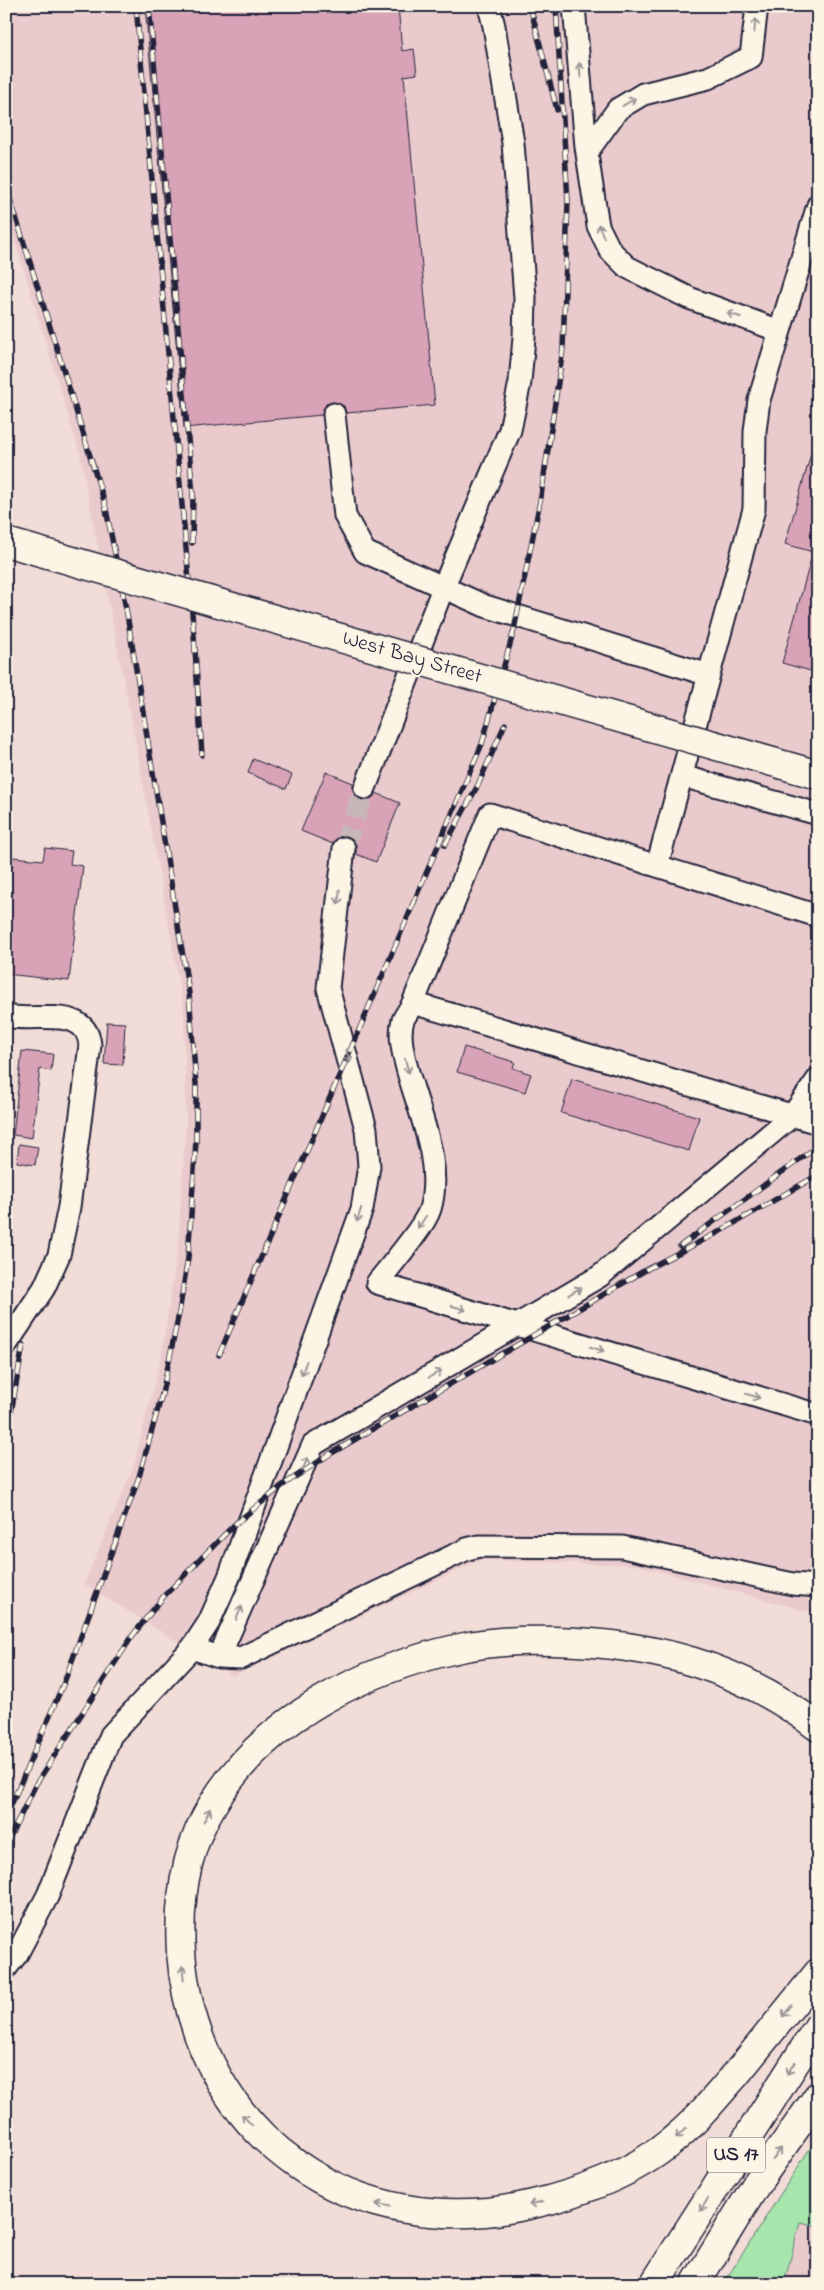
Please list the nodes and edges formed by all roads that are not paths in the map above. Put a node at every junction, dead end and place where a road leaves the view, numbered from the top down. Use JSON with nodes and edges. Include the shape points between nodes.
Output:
{"nodes":[{"id":1,"x":574,"y":6,"type":"edge"},
{"id":2,"x":757,"y":6,"type":"edge"},
{"id":3,"x":490,"y":8,"type":"edge"},
{"id":4,"x":587,"y":152,"type":"junction"},
{"id":5,"x":818,"y":205,"type":"edge"},
{"id":6,"x":780,"y":331,"type":"junction"},
{"id":7,"x":334,"y":414,"type":"dead end"},
{"id":8,"x":6,"y":542,"type":"edge"},
{"id":9,"x":443,"y":588,"type":"junction"},
{"id":10,"x":709,"y":675,"type":"junction"},
{"id":11,"x":818,"y":775,"type":"edge"},
{"id":12,"x":682,"y":776,"type":"junction"},
{"id":13,"x":365,"y":788,"type":"tunnel mouth"},
{"id":14,"x":818,"y":814,"type":"edge"},
{"id":15,"x":344,"y":848,"type":"tunnel mouth"},
{"id":16,"x":657,"y":866,"type":"junction"},
{"id":17,"x":818,"y":916,"type":"edge"},
{"id":18,"x":413,"y":1003,"type":"junction"},
{"id":19,"x":6,"y":1016,"type":"edge"},
{"id":20,"x":818,"y":1079,"type":"edge"},
{"id":21,"x":792,"y":1116,"type":"junction"},
{"id":22,"x":818,"y":1123,"type":"edge"},
{"id":23,"x":517,"y":1326,"type":"junction"},
{"id":24,"x":6,"y":1345,"type":"edge"},
{"id":25,"x":818,"y":1415,"type":"edge"},
{"id":26,"x":818,"y":1586,"type":"edge"},
{"id":27,"x":192,"y":1648,"type":"junction"},
{"id":28,"x":219,"y":1657,"type":"junction"},
{"id":29,"x":818,"y":1727,"type":"edge"},
{"id":30,"x":6,"y":1968,"type":"edge"},
{"id":31,"x":818,"y":1973,"type":"edge"},
{"id":32,"x":818,"y":2027,"type":"edge"},
{"id":33,"x":818,"y":2096,"type":"edge"},
{"id":34,"x":654,"y":2284,"type":"edge"},
{"id":35,"x":695,"y":2284,"type":"edge"}],
"edges":[{"from":4,"to":1,"type":"street","one_way":true},
{"from":4,"to":2,"type":"street","one_way":true,"via":[[618,109],[643,94],[708,78],[751,56]]},
{"from":3,"to":9,"type":"street","via":[[513,142],[525,298],[524,338],[520,382],[510,430]]},
{"from":6,"to":4,"type":"street","one_way":true,"via":[[698,302],[627,267],[610,250],[598,226]]},
{"from":5,"to":6,"type":"street"},
{"from":6,"to":10,"type":"street","via":[[759,400],[755,431],[754,509]]},
{"from":7,"to":9,"type":"street","via":[[344,516],[365,552]]},
{"from":8,"to":11,"type":"main road","name":"West Bay Street","bridge":true},
{"from":9,"to":10,"type":"street","via":[[485,606]]},
{"from":9,"to":13,"type":"street"},
{"from":10,"to":12,"type":"street"},
{"from":12,"to":14,"type":"street"},
{"from":12,"to":16,"type":"street"},
{"from":15,"to":27,"type":"street","one_way":true,"via":[[328,988],[366,1129],[369,1166],[362,1208],[229,1577],[209,1622]]},
{"from":16,"to":17,"type":"street"},
{"from":16,"to":18,"type":"street","via":[[490,814]]},
{"from":18,"to":21,"type":"street"},
{"from":18,"to":23,"type":"street","one_way":true,"via":[[403,1020],[403,1055],[430,1149],[435,1175],[434,1194],[429,1212],[376,1283]]},
{"from":19,"to":24,"type":"street","via":[[72,1020],[84,1026],[90,1045],[70,1206],[59,1255],[44,1288]]},
{"from":20,"to":21,"type":"street"},
{"from":21,"to":22,"type":"street"},
{"from":23,"to":21,"type":"street","one_way":true,"via":[[600,1276]]},
{"from":23,"to":25,"type":"street","one_way":true},
{"from":28,"to":23,"type":"street","one_way":true,"via":[[313,1444]]},
{"from":26,"to":28,"type":"street","via":[[792,1584],[622,1547],[479,1546],[241,1658]]},
{"from":27,"to":28,"type":"street"},
{"from":27,"to":30,"type":"street","via":[[111,1735],[48,1895],[17,1954]]},
{"from":31,"to":29,"type":"main road","one_way":true,"via":[[711,2104],[671,2143],[618,2176],[564,2196],[501,2212],[431,2214],[377,2204],[336,2188],[298,2166],[240,2112],[219,2082],[192,2019],[183,1979],[180,1935],[182,1892],[188,1863],[212,1804],[230,1779],[266,1741],[298,1714],[380,1672],[427,1655],[482,1643],[528,1640],[629,1646],[671,1654],[719,1671],[784,1704]]},
{"from":32,"to":34,"type":"main road","number":"US 17","one_way":true},
{"from":35,"to":33,"type":"main road","number":"US 17","one_way":true,"via":[[757,2183]]}]}
